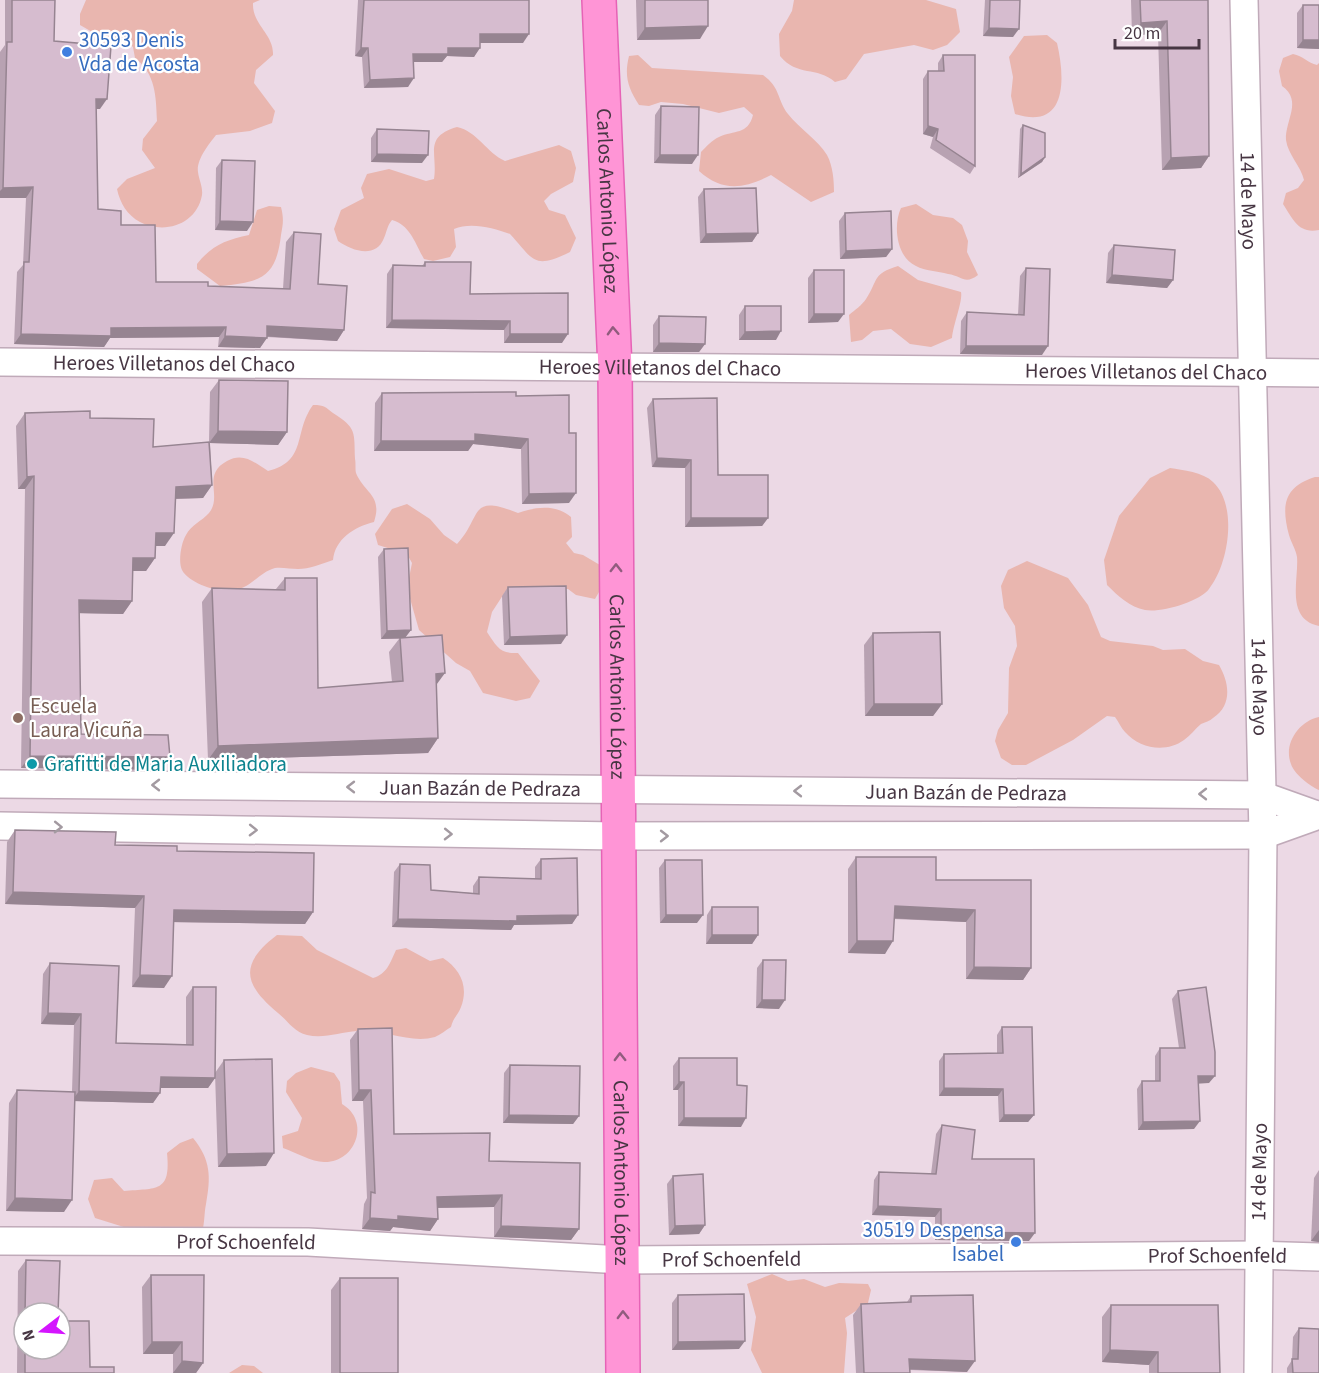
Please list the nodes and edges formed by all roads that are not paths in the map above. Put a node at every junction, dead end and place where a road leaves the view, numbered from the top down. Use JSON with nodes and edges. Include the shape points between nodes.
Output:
{"nodes":[{"id":1,"x":599,"y":0,"type":"edge"},
{"id":2,"x":1244,"y":0,"type":"edge"},
{"id":3,"x":0,"y":362,"type":"edge"},
{"id":4,"x":615,"y":369,"type":"junction"},
{"id":5,"x":1254,"y":372,"type":"junction"},
{"id":6,"x":1319,"y":373,"type":"edge"},
{"id":7,"x":0,"y":784,"type":"edge"},
{"id":8,"x":617,"y":789,"type":"junction"},
{"id":9,"x":1262,"y":795,"type":"junction"},
{"id":10,"x":1318,"y":815,"type":"edge"},
{"id":11,"x":0,"y":826,"type":"edge"},
{"id":12,"x":1263,"y":835,"type":"junction"},
{"id":13,"x":617,"y":836,"type":"junction"},
{"id":14,"x":0,"y":1241,"type":"edge"},
{"id":15,"x":1258,"y":1255,"type":"junction"},
{"id":16,"x":1319,"y":1257,"type":"edge"},
{"id":17,"x":622,"y":1260,"type":"junction"},
{"id":18,"x":623,"y":1373,"type":"edge"},
{"id":19,"x":1258,"y":1373,"type":"edge"}],
"edges":[{"from":4,"to":1,"type":"main road","name":"Carlos Antonio López","one_way":true},
{"from":2,"to":5,"type":"street","name":"14 de Mayo"},
{"from":3,"to":4,"type":"street","name":"Heroes Villetanos del Chaco"},
{"from":4,"to":5,"type":"street","name":"Heroes Villetanos del Chaco"},
{"from":8,"to":4,"type":"main road","name":"Carlos Antonio López","one_way":true},
{"from":5,"to":6,"type":"street","name":"Heroes Villetanos del Chaco"},
{"from":5,"to":9,"type":"street","name":"14 de Mayo"},
{"from":8,"to":7,"type":"street","name":"Juan Bazán de Pedraza","one_way":true},
{"from":9,"to":8,"type":"street","name":"Juan Bazán de Pedraza","one_way":true},
{"from":8,"to":13,"type":"main road","name":"Carlos Antonio López"},
{"from":9,"to":10,"type":"street","name":"Juan Bazán de Pedraza"},
{"from":9,"to":12,"type":"street","name":"14 de Mayo"},
{"from":10,"to":12,"type":"street"},
{"from":11,"to":13,"type":"street","one_way":true},
{"from":13,"to":12,"type":"street","one_way":true},
{"from":12,"to":15,"type":"street","name":"14 de Mayo"},
{"from":17,"to":13,"type":"main road","name":"Carlos Antonio López","one_way":true},
{"from":14,"to":17,"type":"street","name":"Prof Schoenfeld","via":[[308,1242]]},
{"from":15,"to":16,"type":"street","name":"Prof Schoenfeld"},
{"from":15,"to":17,"type":"street","name":"Prof Schoenfeld"},
{"from":15,"to":19,"type":"street","name":"14 de Mayo"},
{"from":18,"to":17,"type":"main road","name":"Carlos Antonio López","one_way":true}]}
